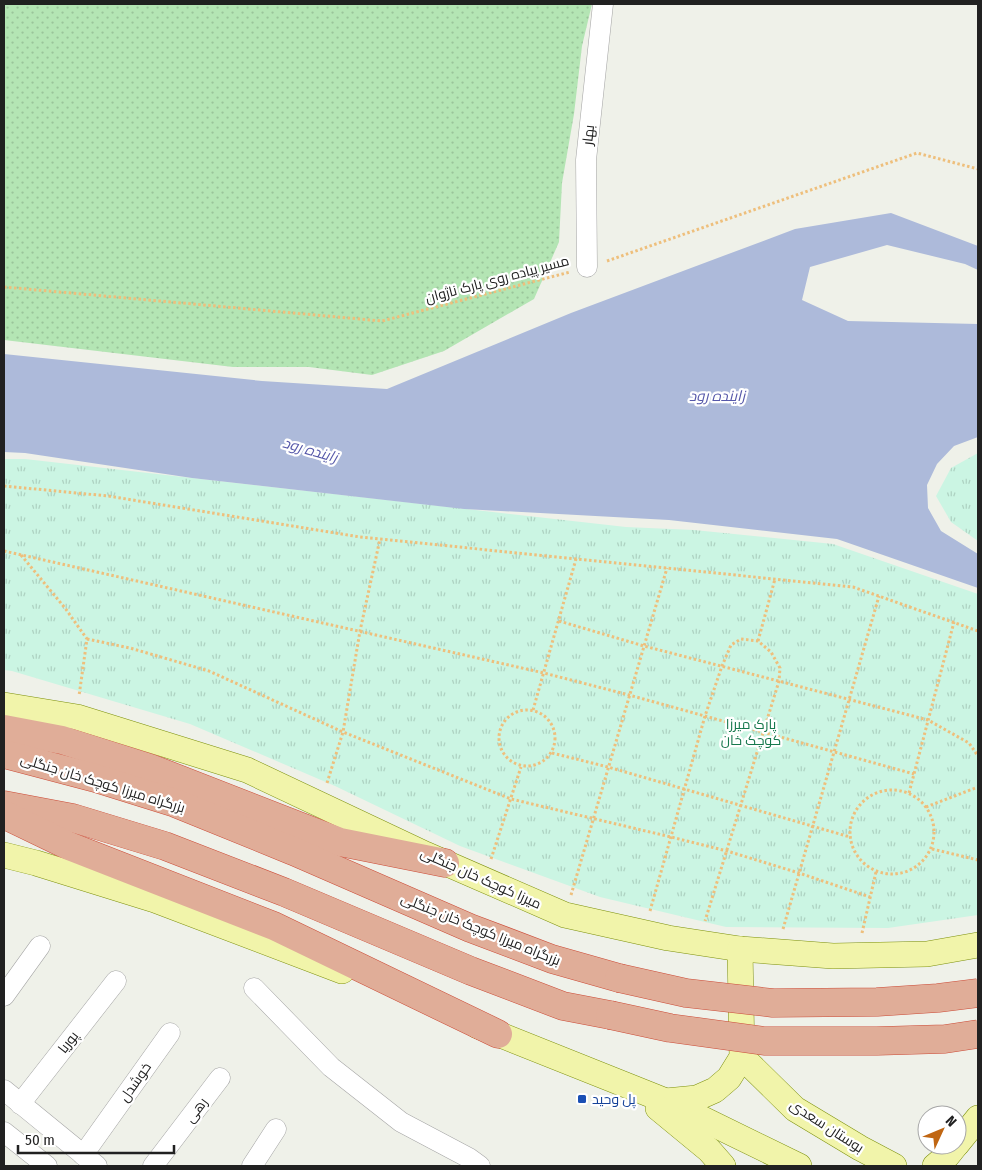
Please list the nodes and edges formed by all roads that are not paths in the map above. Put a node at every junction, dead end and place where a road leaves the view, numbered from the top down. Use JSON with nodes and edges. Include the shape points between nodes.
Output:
{"nodes":[{"id":1,"x":603,"y":4,"type":"edge"},
{"id":2,"x":587,"y":267,"type":"road end"},
{"id":3,"x":4,"y":705,"type":"edge"},
{"id":4,"x":4,"y":729,"type":"edge"},
{"id":5,"x":4,"y":754,"type":"edge"},
{"id":6,"x":4,"y":805,"type":"edge"},
{"id":7,"x":4,"y":814,"type":"edge"},
{"id":8,"x":4,"y":855,"type":"edge"},
{"id":9,"x":445,"y":862,"type":"junction"},
{"id":10,"x":978,"y":945,"type":"edge"},
{"id":11,"x":40,"y":946,"type":"dead end"},
{"id":12,"x":740,"y":949,"type":"junction"},
{"id":13,"x":116,"y":981,"type":"dead end"},
{"id":14,"x":254,"y":988,"type":"dead end"},
{"id":15,"x":978,"y":993,"type":"edge"},
{"id":16,"x":4,"y":996,"type":"edge"},
{"id":17,"x":170,"y":1032,"type":"dead end"},
{"id":18,"x":498,"y":1034,"type":"junction"},
{"id":19,"x":978,"y":1034,"type":"edge"},
{"id":20,"x":742,"y":1057,"type":"junction"},
{"id":21,"x":220,"y":1078,"type":"dead end"},
{"id":22,"x":635,"y":1088,"type":"junction"},
{"id":23,"x":9,"y":1096,"type":"edge"},
{"id":24,"x":666,"y":1101,"type":"junction"},
{"id":25,"x":978,"y":1118,"type":"edge"},
{"id":26,"x":276,"y":1129,"type":"dead end"},
{"id":27,"x":4,"y":1132,"type":"edge"},
{"id":28,"x":967,"y":1132,"type":"edge"},
{"id":29,"x":947,"y":1155,"type":"edge"},
{"id":30,"x":90,"y":1161,"type":"edge"},
{"id":31,"x":47,"y":1166,"type":"edge"},
{"id":32,"x":154,"y":1166,"type":"edge"},
{"id":33,"x":252,"y":1166,"type":"edge"},
{"id":34,"x":480,"y":1166,"type":"edge"},
{"id":35,"x":723,"y":1166,"type":"edge"},
{"id":36,"x":799,"y":1166,"type":"edge"},
{"id":37,"x":894,"y":1166,"type":"edge"},
{"id":38,"x":936,"y":1166,"type":"edge"}],
"edges":[{"from":1,"to":2,"type":"street","name":"بهار","via":[[586,160]]},
{"from":3,"to":9,"type":"main road","name":"میرزا کوچک خان جنگلی","via":[[77,717],[246,770]]},
{"from":4,"to":9,"type":"highway","via":[[62,740],[150,768],[340,842]]},
{"from":5,"to":15,"type":"highway","name":"بزرگراه میرزا کوچک خان جنگلی","bridge":true,"via":[[175,803],[470,928],[552,960],[619,978],[686,993],[773,1003],[877,1002]]},
{"from":6,"to":19,"type":"highway","bridge":true,"via":[[73,818],[165,846],[563,1006],[670,1028],[764,1041],[945,1039]]},
{"from":7,"to":18,"type":"highway","via":[[69,846],[274,926]]},
{"from":8,"to":18,"type":"main road","via":[[155,900]]},
{"from":9,"to":12,"type":"main road","name":"میرزا کوچک خان جنگلی","via":[[565,915],[668,938]]},
{"from":10,"to":12,"type":"main road","name":"میرزا کوچک خان جنگلی","via":[[927,954],[856,956]]},
{"from":11,"to":16,"type":"street"},
{"from":12,"to":20,"type":"main road"},
{"from":13,"to":23,"type":"street","name":"پوریا"},
{"from":14,"to":34,"type":"street","via":[[331,1066],[401,1122]]},
{"from":17,"to":30,"type":"street","name":"خوشدل"},
{"from":18,"to":22,"type":"main road"},
{"from":20,"to":24,"type":"main road","via":[[729,1078],[715,1090],[697,1098]]},
{"from":20,"to":37,"type":"main road","name":"بوستان سعدی","via":[[795,1109]]},
{"from":21,"to":32,"type":"street","name":"رهی"},
{"from":22,"to":24,"type":"main road"},
{"from":22,"to":35,"type":"main road","via":[[709,1150]]},
{"from":23,"to":30,"type":"street"},
{"from":24,"to":36,"type":"main road"},
{"from":25,"to":28,"type":"main road"},
{"from":26,"to":33,"type":"street"},
{"from":27,"to":31,"type":"street"},
{"from":29,"to":38,"type":"main road"}]}
